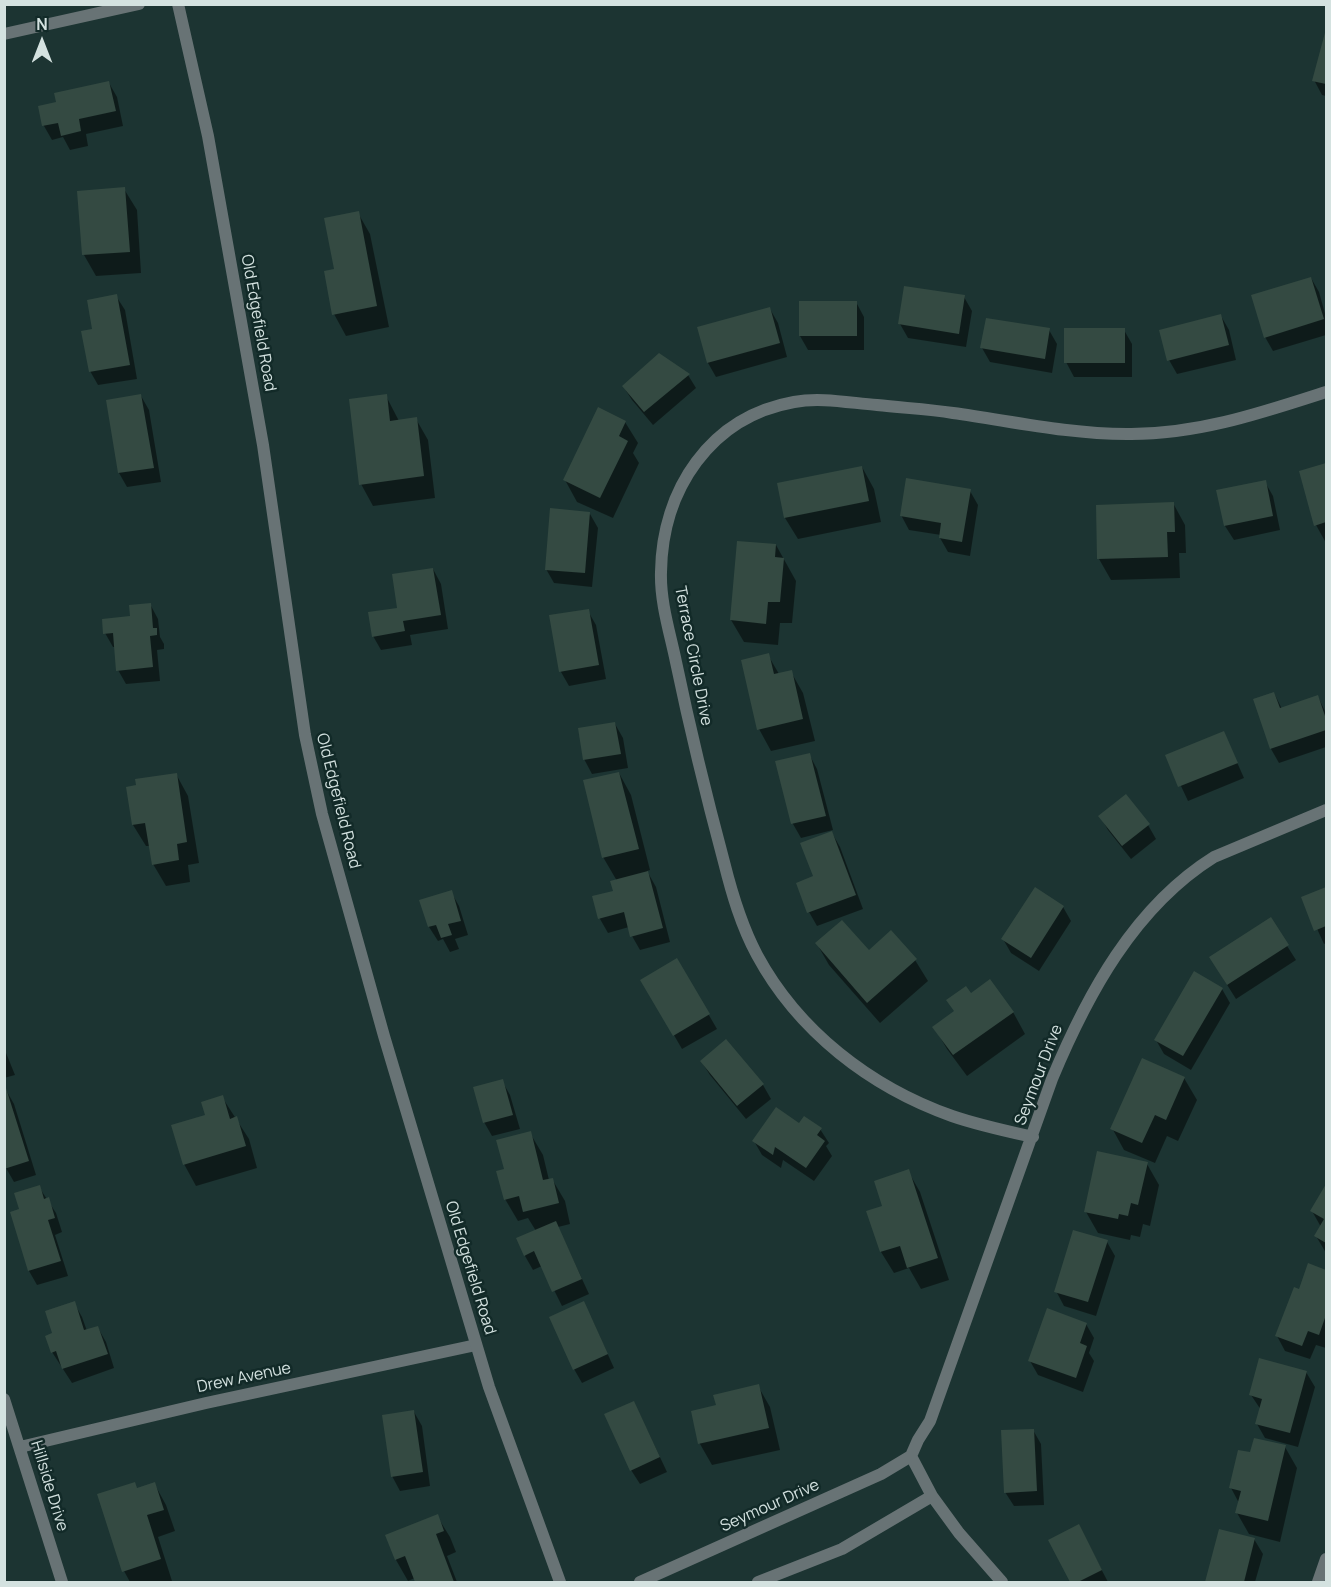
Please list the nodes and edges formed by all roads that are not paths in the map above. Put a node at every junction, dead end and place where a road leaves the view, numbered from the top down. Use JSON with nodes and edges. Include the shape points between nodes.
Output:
{"nodes":[{"id":1,"x":139,"y":4,"type":"edge"},
{"id":2,"x":178,"y":4,"type":"edge"},
{"id":3,"x":4,"y":34,"type":"edge"},
{"id":4,"x":1326,"y":392,"type":"edge"},
{"id":5,"x":1326,"y":810,"type":"edge"},
{"id":6,"x":1033,"y":1137,"type":"junction"},
{"id":7,"x":476,"y":1346,"type":"junction"},
{"id":8,"x":4,"y":1399,"type":"edge"},
{"id":9,"x":20,"y":1448,"type":"junction"},
{"id":10,"x":911,"y":1456,"type":"junction"},
{"id":11,"x":932,"y":1496,"type":"junction"},
{"id":12,"x":1326,"y":1558,"type":"edge"},
{"id":13,"x":62,"y":1582,"type":"edge"},
{"id":14,"x":560,"y":1582,"type":"edge"},
{"id":15,"x":640,"y":1582,"type":"edge"},
{"id":16,"x":758,"y":1582,"type":"edge"},
{"id":17,"x":1002,"y":1582,"type":"edge"},
{"id":18,"x":1318,"y":1582,"type":"edge"}],
"edges":[{"from":1,"to":3,"type":"street"},
{"from":2,"to":7,"type":"street","name":"Old Edgefield Road","via":[[208,136],[264,445],[305,735],[320,803]]},
{"from":4,"to":6,"type":"street","name":"Terrace Circle Drive","via":[[1212,426],[1131,435],[1079,432],[952,413],[796,401],[752,415],[714,441],[674,499],[662,548],[662,593],[695,753],[731,891],[756,953],[793,1009],[842,1056],[918,1102],[953,1116]]},
{"from":5,"to":6,"type":"street","name":"Seymour Drive","via":[[1197,867],[1140,924],[1089,997],[1052,1079]]},
{"from":6,"to":10,"type":"street","name":"Seymour Drive","via":[[930,1421]]},
{"from":7,"to":9,"type":"street","name":"Drew Avenue","via":[[206,1403]]},
{"from":7,"to":14,"type":"street","name":"Old Edgefield Road"},
{"from":8,"to":9,"type":"street","name":"Hillside Drive"},
{"from":9,"to":13,"type":"street","name":"Hillside Drive"},
{"from":10,"to":11,"type":"street"},
{"from":10,"to":15,"type":"street","name":"Seymour Drive","via":[[881,1474]]},
{"from":11,"to":16,"type":"street","via":[[842,1549]]},
{"from":11,"to":17,"type":"street"},
{"from":12,"to":18,"type":"street"}]}
